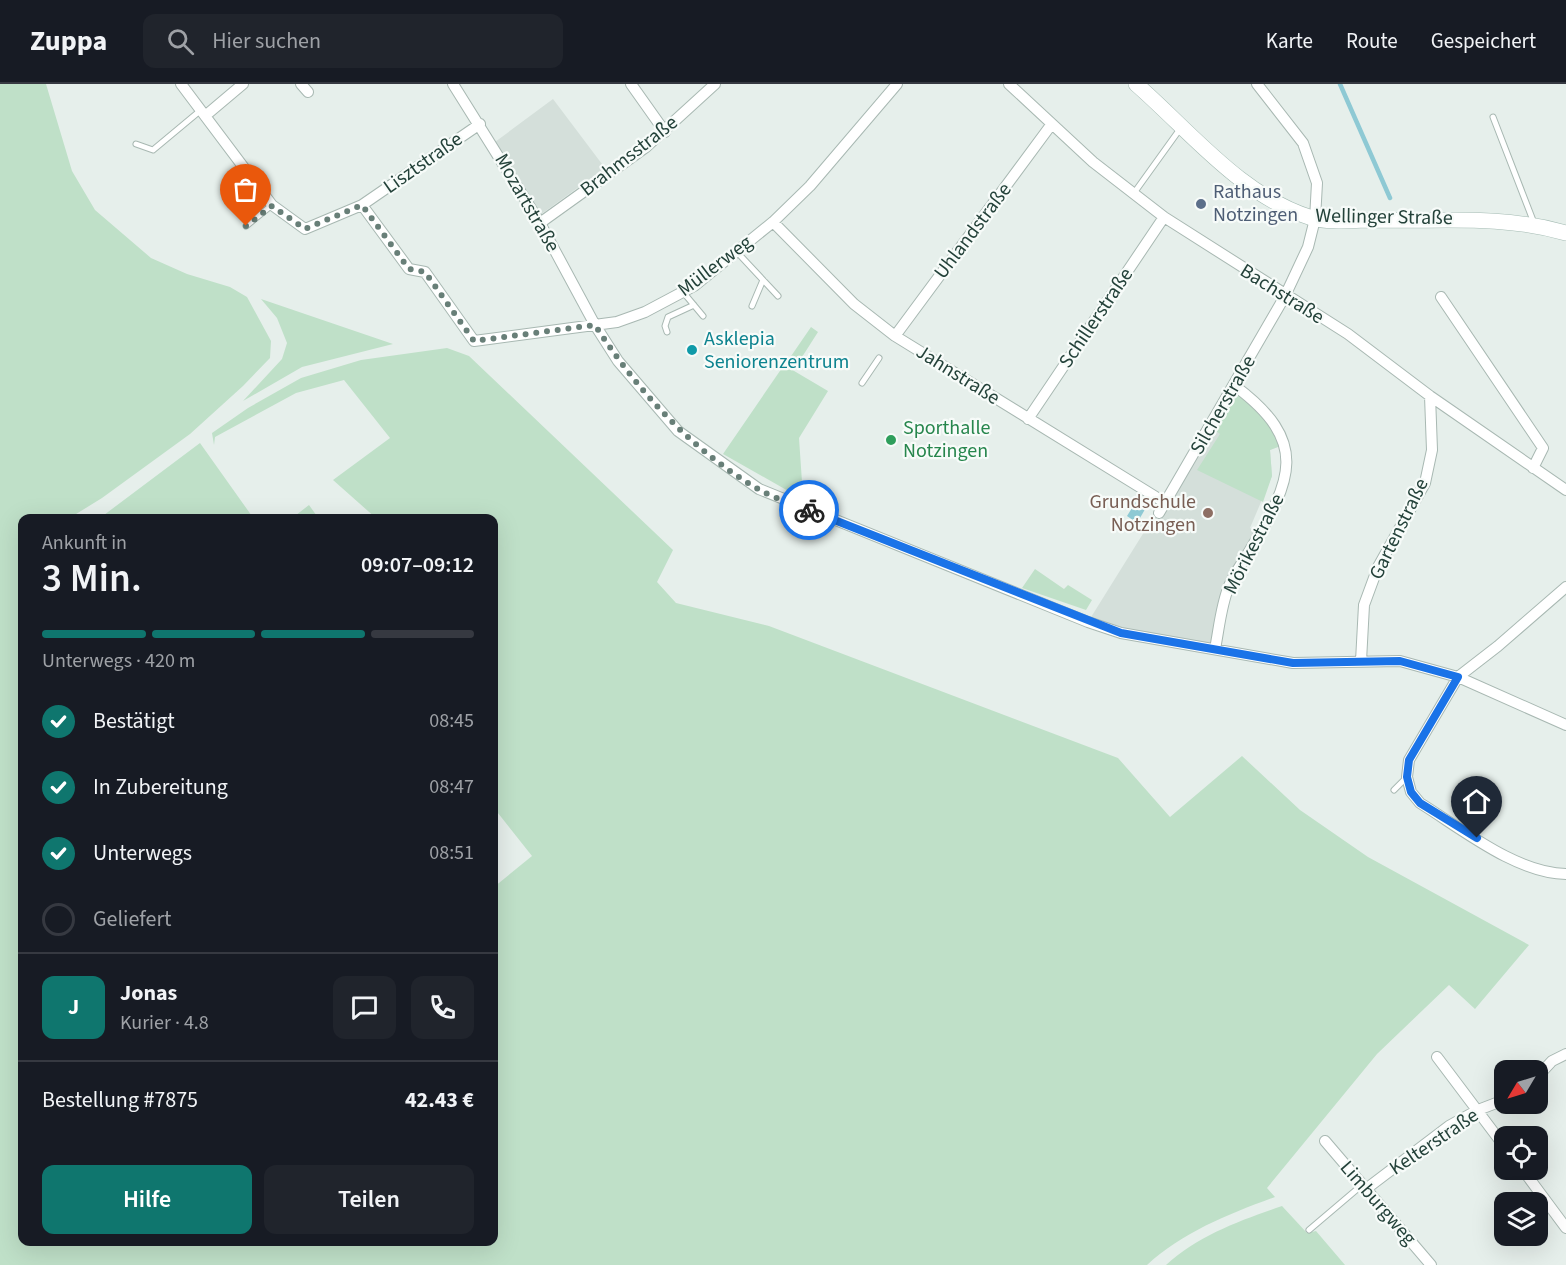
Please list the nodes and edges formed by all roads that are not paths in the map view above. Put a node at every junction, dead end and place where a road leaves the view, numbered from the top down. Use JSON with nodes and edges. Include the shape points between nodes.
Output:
{"nodes":[{"id":1,"x":181,"y":84,"type":"edge"},
{"id":2,"x":243,"y":84,"type":"edge"},
{"id":3,"x":453,"y":84,"type":"edge"},
{"id":4,"x":631,"y":84,"type":"edge"},
{"id":5,"x":715,"y":84,"type":"edge"},
{"id":6,"x":897,"y":84,"type":"edge"},
{"id":7,"x":1010,"y":84,"type":"edge"},
{"id":8,"x":1136,"y":84,"type":"edge"},
{"id":9,"x":1257,"y":84,"type":"edge"},
{"id":10,"x":203,"y":113,"type":"junction"},
{"id":11,"x":1493,"y":117,"type":"dead end"},
{"id":12,"x":480,"y":124,"type":"junction"},
{"id":13,"x":1051,"y":125,"type":"junction"},
{"id":14,"x":1182,"y":126,"type":"junction"},
{"id":15,"x":665,"y":132,"type":"junction"},
{"id":16,"x":136,"y":144,"type":"dead end"},
{"id":17,"x":1134,"y":193,"type":"junction"},
{"id":18,"x":362,"y":205,"type":"junction"},
{"id":19,"x":272,"y":206,"type":"junction"},
{"id":20,"x":1164,"y":217,"type":"junction"},
{"id":21,"x":1315,"y":219,"type":"junction"},
{"id":22,"x":773,"y":222,"type":"junction"},
{"id":23,"x":540,"y":223,"type":"junction"},
{"id":24,"x":1534,"y":224,"type":"junction"},
{"id":25,"x":246,"y":226,"type":"dead end"},
{"id":26,"x":1566,"y":233,"type":"edge"},
{"id":27,"x":736,"y":251,"type":"junction"},
{"id":28,"x":763,"y":280,"type":"junction"},
{"id":29,"x":683,"y":292,"type":"junction"},
{"id":30,"x":778,"y":296,"type":"dead end"},
{"id":31,"x":1285,"y":296,"type":"junction"},
{"id":32,"x":1441,"y":297,"type":"dead end"},
{"id":33,"x":694,"y":305,"type":"junction"},
{"id":34,"x":752,"y":306,"type":"dead end"},
{"id":35,"x":703,"y":316,"type":"dead end"},
{"id":36,"x":595,"y":325,"type":"junction"},
{"id":37,"x":667,"y":332,"type":"dead end"},
{"id":38,"x":895,"y":336,"type":"junction"},
{"id":39,"x":879,"y":358,"type":"dead end"},
{"id":40,"x":862,"y":383,"type":"dead end"},
{"id":41,"x":1235,"y":386,"type":"junction"},
{"id":42,"x":1430,"y":396,"type":"junction"},
{"id":43,"x":1028,"y":419,"type":"junction"},
{"id":44,"x":1533,"y":468,"type":"junction"},
{"id":45,"x":1566,"y":490,"type":"edge"},
{"id":46,"x":1164,"y":502,"type":"junction"},
{"id":47,"x":1159,"y":513,"type":"dead end"},
{"id":48,"x":1566,"y":587,"type":"edge"},
{"id":49,"x":1215,"y":648,"type":"junction"},
{"id":50,"x":1361,"y":661,"type":"junction"},
{"id":51,"x":1458,"y":677,"type":"junction"},
{"id":52,"x":1566,"y":725,"type":"edge"},
{"id":53,"x":1407,"y":777,"type":"junction"},
{"id":54,"x":1394,"y":790,"type":"dead end"},
{"id":55,"x":1566,"y":874,"type":"edge"},
{"id":56,"x":1566,"y":1054,"type":"edge"},
{"id":57,"x":1437,"y":1057,"type":"dead end"},
{"id":58,"x":1548,"y":1065,"type":"edge"},
{"id":59,"x":1494,"y":1104,"type":"edge"},
{"id":60,"x":1478,"y":1110,"type":"junction"},
{"id":61,"x":1494,"y":1132,"type":"edge"},
{"id":62,"x":1325,"y":1142,"type":"dead end"},
{"id":63,"x":1530,"y":1180,"type":"edge"},
{"id":64,"x":1364,"y":1187,"type":"junction"},
{"id":65,"x":1566,"y":1228,"type":"edge"},
{"id":66,"x":1309,"y":1230,"type":"dead end"},
{"id":67,"x":1431,"y":1265,"type":"edge"}],
"edges":[{"from":1,"to":10,"type":"street","name":"Lisztstraße"},
{"from":2,"to":10,"type":"street"},
{"from":3,"to":12,"type":"street","name":"Mozartstraße"},
{"from":4,"to":15,"type":"street"},
{"from":5,"to":15,"type":"street","name":"Brahmsstraße"},
{"from":6,"to":22,"type":"street","name":"Müllerweg","via":[[810,186]]},
{"from":7,"to":13,"type":"street","name":"Bachstraße"},
{"from":8,"to":14,"type":"street","name":"Wellinger Straße"},
{"from":9,"to":21,"type":"street","name":"Silcherstraße","via":[[1303,143],[1317,183]]},
{"from":10,"to":16,"type":"lane","via":[[153,150]]},
{"from":10,"to":19,"type":"street","name":"Lisztstraße"},
{"from":11,"to":24,"type":"lane"},
{"from":12,"to":18,"type":"street","name":"Lisztstraße"},
{"from":12,"to":23,"type":"street","name":"Mozartstraße"},
{"from":13,"to":17,"type":"street","name":"Bachstraße"},
{"from":13,"to":38,"type":"street","name":"Uhlandstraße"},
{"from":14,"to":17,"type":"lane"},
{"from":14,"to":21,"type":"street","name":"Wellinger Straße","via":[[1246,184],[1279,205]]},
{"from":15,"to":23,"type":"street","name":"Brahmsstraße"},
{"from":17,"to":20,"type":"street","name":"Bachstraße"},
{"from":18,"to":19,"type":"street","name":"Lisztstraße","via":[[305,229]]},
{"from":18,"to":36,"type":"street","name":"Müllerweg","via":[[409,269],[425,272],[474,341]]},
{"from":19,"to":25,"type":"lane"},
{"from":20,"to":31,"type":"street","name":"Bachstraße"},
{"from":20,"to":43,"type":"street","name":"Schillerstraße"},
{"from":21,"to":24,"type":"street","name":"Wellinger Straße","via":[[1457,218]]},
{"from":21,"to":31,"type":"street","name":"Silcherstraße","via":[[1308,247]]},
{"from":22,"to":27,"type":"street","name":"Müllerweg"},
{"from":22,"to":38,"type":"street","name":"Jahnstraße","via":[[854,304]]},
{"from":23,"to":36,"type":"street","name":"Mozartstraße"},
{"from":24,"to":26,"type":"street","name":"Wellinger Straße"},
{"from":27,"to":28,"type":"lane"},
{"from":27,"to":29,"type":"street","name":"Müllerweg"},
{"from":28,"to":30,"type":"lane"},
{"from":28,"to":34,"type":"lane"},
{"from":29,"to":33,"type":"lane"},
{"from":29,"to":36,"type":"street","name":"Müllerweg","via":[[645,312]]},
{"from":31,"to":41,"type":"street","name":"Silcherstraße"},
{"from":31,"to":42,"type":"street","name":"Bachstraße","via":[[1348,334]]},
{"from":32,"to":44,"type":"street","via":[[1544,447]]},
{"from":33,"to":35,"type":"lane"},
{"from":33,"to":37,"type":"lane","via":[[668,317]]},
{"from":36,"to":49,"type":"street","name":"Mozartstraße","via":[[618,361],[678,431],[759,489],[1121,633]]},
{"from":38,"to":43,"type":"street","name":"Jahnstraße"},
{"from":39,"to":40,"type":"lane"},
{"from":41,"to":46,"type":"street","name":"Silcherstraße"},
{"from":41,"to":49,"type":"street","name":"Mörikestraße","via":[[1257,403],[1277,427],[1285,451],[1287,478],[1267,522],[1229,586]]},
{"from":42,"to":44,"type":"street","name":"Bachstraße"},
{"from":42,"to":50,"type":"street","name":"Gartenstraße","via":[[1432,450],[1425,483],[1378,567],[1364,605]]},
{"from":43,"to":46,"type":"street","name":"Jahnstraße"},
{"from":44,"to":45,"type":"street","name":"Bachstraße"},
{"from":46,"to":47,"type":"street","name":"Silcherstraße"},
{"from":48,"to":51,"type":"street"},
{"from":49,"to":50,"type":"street","name":"Mozartstraße","via":[[1293,663]]},
{"from":50,"to":51,"type":"street","name":"Mozartstraße","via":[[1400,661]]},
{"from":51,"to":52,"type":"street","name":"Mozartstraße"},
{"from":51,"to":53,"type":"street","via":[[1409,760]]},
{"from":53,"to":54,"type":"lane"},
{"from":53,"to":55,"type":"street","via":[[1411,792],[1420,803],[1477,838],[1515,861],[1550,874]]},
{"from":56,"to":58,"type":"street"},
{"from":57,"to":60,"type":"street"},
{"from":59,"to":60,"type":"street","name":"Kelterstraße"},
{"from":60,"to":61,"type":"street"},
{"from":60,"to":64,"type":"street","name":"Kelterstraße"},
{"from":62,"to":64,"type":"street","name":"Limburgweg"},
{"from":63,"to":65,"type":"street"},
{"from":64,"to":66,"type":"lane"},
{"from":64,"to":67,"type":"street","name":"Limburgweg"}]}
